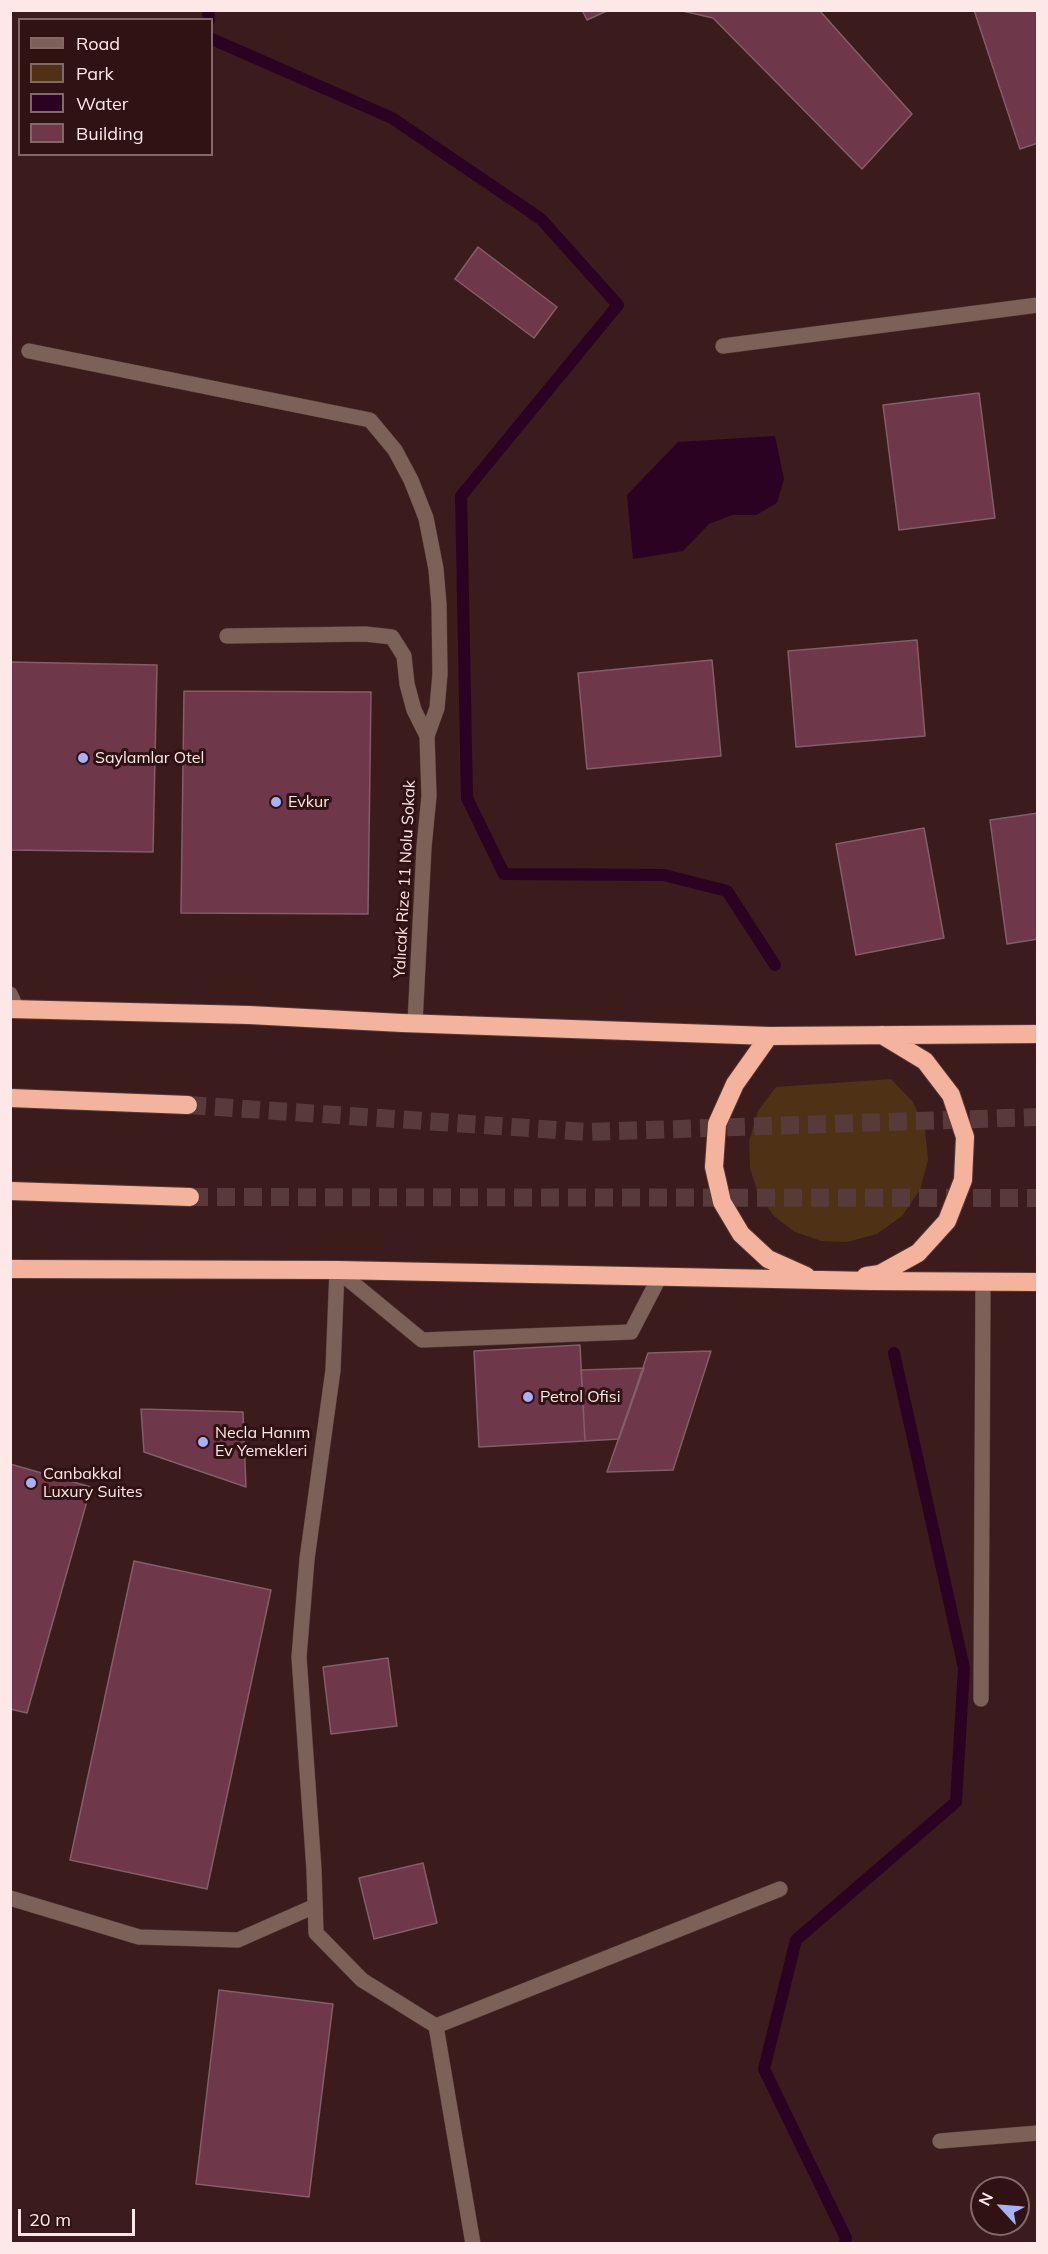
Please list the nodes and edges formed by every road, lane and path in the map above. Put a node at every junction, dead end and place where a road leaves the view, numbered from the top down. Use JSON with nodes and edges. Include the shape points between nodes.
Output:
{"nodes":[{"id":1,"x":1038,"y":305,"type":"edge"},
{"id":2,"x":723,"y":346,"type":"dead end"},
{"id":3,"x":28,"y":351,"type":"dead end"},
{"id":4,"x":227,"y":636,"type":"dead end"},
{"id":5,"x":427,"y":736,"type":"junction"},
{"id":6,"x":13,"y":1004,"type":"edge"},
{"id":7,"x":415,"y":1023,"type":"junction"},
{"id":8,"x":1038,"y":1034,"type":"edge"},
{"id":9,"x":882,"y":1035,"type":"junction"},
{"id":10,"x":770,"y":1036,"type":"junction"},
{"id":11,"x":10,"y":1098,"type":"edge"},
{"id":12,"x":188,"y":1105,"type":"tunnel mouth"},
{"id":13,"x":10,"y":1191,"type":"edge"},
{"id":14,"x":190,"y":1197,"type":"tunnel mouth"},
{"id":15,"x":10,"y":1269,"type":"edge"},
{"id":16,"x":337,"y":1270,"type":"junction"},
{"id":17,"x":659,"y":1278,"type":"junction"},
{"id":18,"x":832,"y":1280,"type":"junction"},
{"id":19,"x":983,"y":1281,"type":"junction"},
{"id":20,"x":1038,"y":1282,"type":"edge"},
{"id":21,"x":981,"y":1699,"type":"dead end"},
{"id":22,"x":780,"y":1889,"type":"dead end"},
{"id":23,"x":10,"y":1898,"type":"edge"},
{"id":24,"x":315,"y":1906,"type":"junction"},
{"id":25,"x":436,"y":2026,"type":"junction"},
{"id":26,"x":1038,"y":2133,"type":"edge"},
{"id":27,"x":940,"y":2141,"type":"dead end"},
{"id":28,"x":473,"y":2244,"type":"edge"}],
"edges":[{"from":1,"to":2,"type":"street"},
{"from":3,"to":5,"type":"street","via":[[370,420],[395,450],[411,480],[426,518],[436,569],[440,674],[437,708]]},
{"from":4,"to":5,"type":"street","via":[[392,637],[404,656],[414,710]]},
{"from":5,"to":7,"type":"street","name":"Yalıcak Rize 11 Nolu Sokak","via":[[429,796]]},
{"from":6,"to":7,"type":"highway"},
{"from":7,"to":10,"type":"highway"},
{"from":8,"to":9,"type":"highway"},
{"from":9,"to":10,"type":"highway"},
{"from":9,"to":18,"type":"highway","via":[[925,1061],[951,1095],[965,1137],[963,1180],[947,1221],[918,1253],[880,1274]]},
{"from":10,"to":18,"type":"highway","via":[[735,1084],[717,1124],[714,1167],[722,1202],[741,1234],[768,1258],[801,1275]]},
{"from":11,"to":12,"type":"highway"},
{"from":13,"to":14,"type":"highway"},
{"from":15,"to":16,"type":"highway"},
{"from":16,"to":17,"type":"highway"},
{"from":16,"to":17,"type":"street","via":[[422,1340],[631,1332]]},
{"from":16,"to":24,"type":"street","via":[[333,1370],[299,1657]]},
{"from":17,"to":18,"type":"highway"},
{"from":18,"to":19,"type":"highway"},
{"from":19,"to":20,"type":"highway"},
{"from":19,"to":21,"type":"street"},
{"from":22,"to":25,"type":"street"},
{"from":23,"to":24,"type":"street","via":[[139,1937],[161,1938],[238,1940]]},
{"from":24,"to":25,"type":"street","via":[[316,1934],[362,1980]]},
{"from":25,"to":28,"type":"street"},
{"from":26,"to":27,"type":"street"}]}
